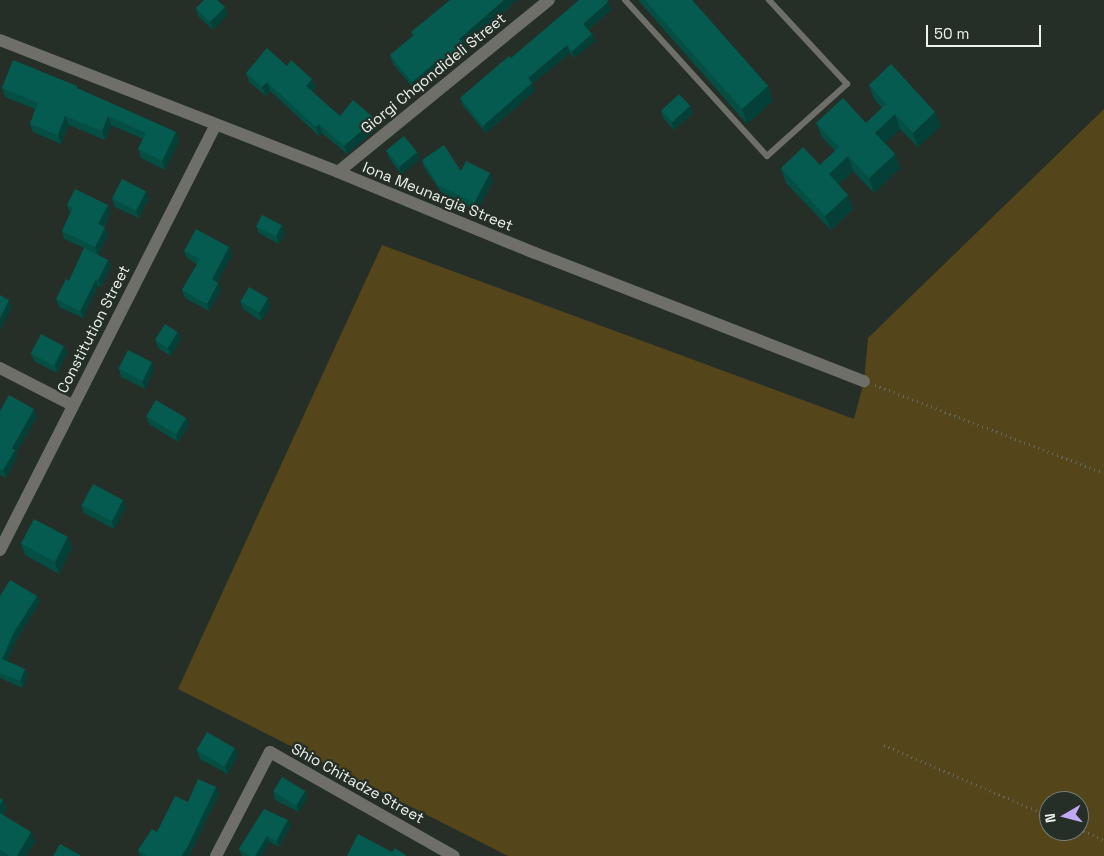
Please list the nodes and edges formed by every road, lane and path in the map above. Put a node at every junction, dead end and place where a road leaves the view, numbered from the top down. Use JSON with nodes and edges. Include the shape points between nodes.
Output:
{"nodes":[{"id":1,"x":549,"y":0,"type":"edge"},
{"id":2,"x":625,"y":0,"type":"edge"},
{"id":3,"x":771,"y":0,"type":"edge"},
{"id":4,"x":0,"y":40,"type":"edge"},
{"id":5,"x":216,"y":125,"type":"junction"},
{"id":6,"x":338,"y":172,"type":"junction"},
{"id":7,"x":0,"y":368,"type":"edge"},
{"id":8,"x":864,"y":381,"type":"joint"},
{"id":9,"x":72,"y":406,"type":"junction"},
{"id":10,"x":1104,"y":473,"type":"edge"},
{"id":11,"x":0,"y":550,"type":"edge"},
{"id":12,"x":884,"y":745,"type":"dead end"},
{"id":13,"x":1039,"y":812,"type":"edge"},
{"id":14,"x":1089,"y":833,"type":"edge"},
{"id":15,"x":1104,"y":840,"type":"edge"},
{"id":16,"x":216,"y":856,"type":"edge"},
{"id":17,"x":454,"y":856,"type":"edge"}],
"edges":[{"from":1,"to":6,"type":"street","name":"Giorgi Chqondideli Street"},
{"from":2,"to":3,"type":"lane","via":[[767,156],[846,84]]},
{"from":4,"to":5,"type":"street","name":"Iona Meunargia Street"},
{"from":5,"to":6,"type":"street","name":"Iona Meunargia Street"},
{"from":5,"to":9,"type":"street","name":"Constitution Street"},
{"from":6,"to":8,"type":"street","name":"Iona Meunargia Street","via":[[535,253]]},
{"from":7,"to":9,"type":"street"},
{"from":8,"to":10,"type":"path"},
{"from":9,"to":11,"type":"street","name":"Constitution Street"},
{"from":12,"to":13,"type":"path"},
{"from":14,"to":15,"type":"path"},
{"from":16,"to":17,"type":"street","name":"Shio Chitadze Street","via":[[270,752]]}]}
